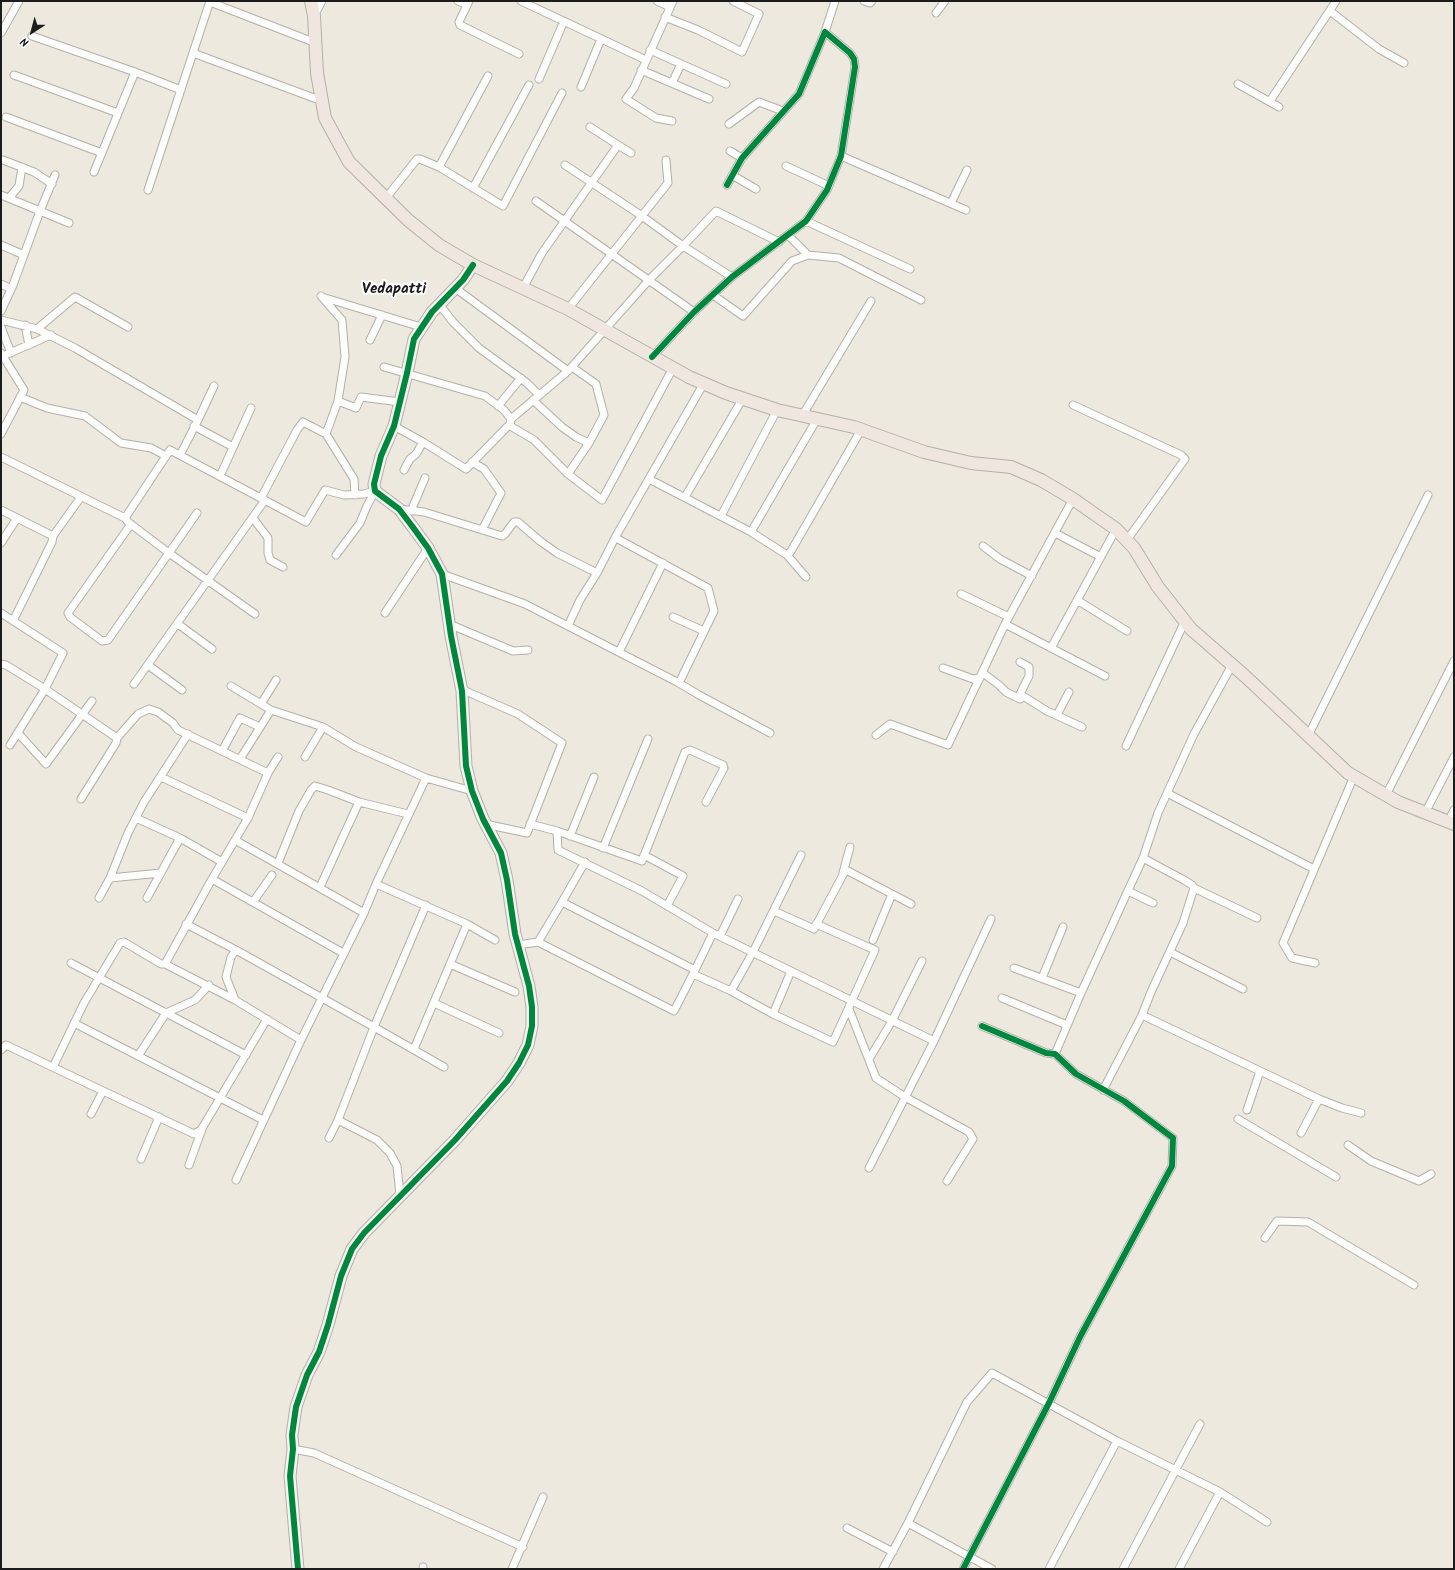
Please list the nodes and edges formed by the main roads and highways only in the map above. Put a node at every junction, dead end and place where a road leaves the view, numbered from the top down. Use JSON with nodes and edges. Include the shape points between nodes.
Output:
{"nodes":[{"id":1,"x":311,"y":1,"type":"edge"},
{"id":2,"x":1451,"y":823,"type":"edge"}],
"edges":[{"from":1,"to":2,"type":"main road","via":[[316,44],[316,73],[326,118],[349,162],[408,220],[439,245],[568,309],[652,357],[704,383],[777,410],[861,430],[924,452],[971,463],[1011,467],[1041,480],[1116,529],[1134,548],[1158,587],[1191,629],[1348,773],[1398,802]]}]}
